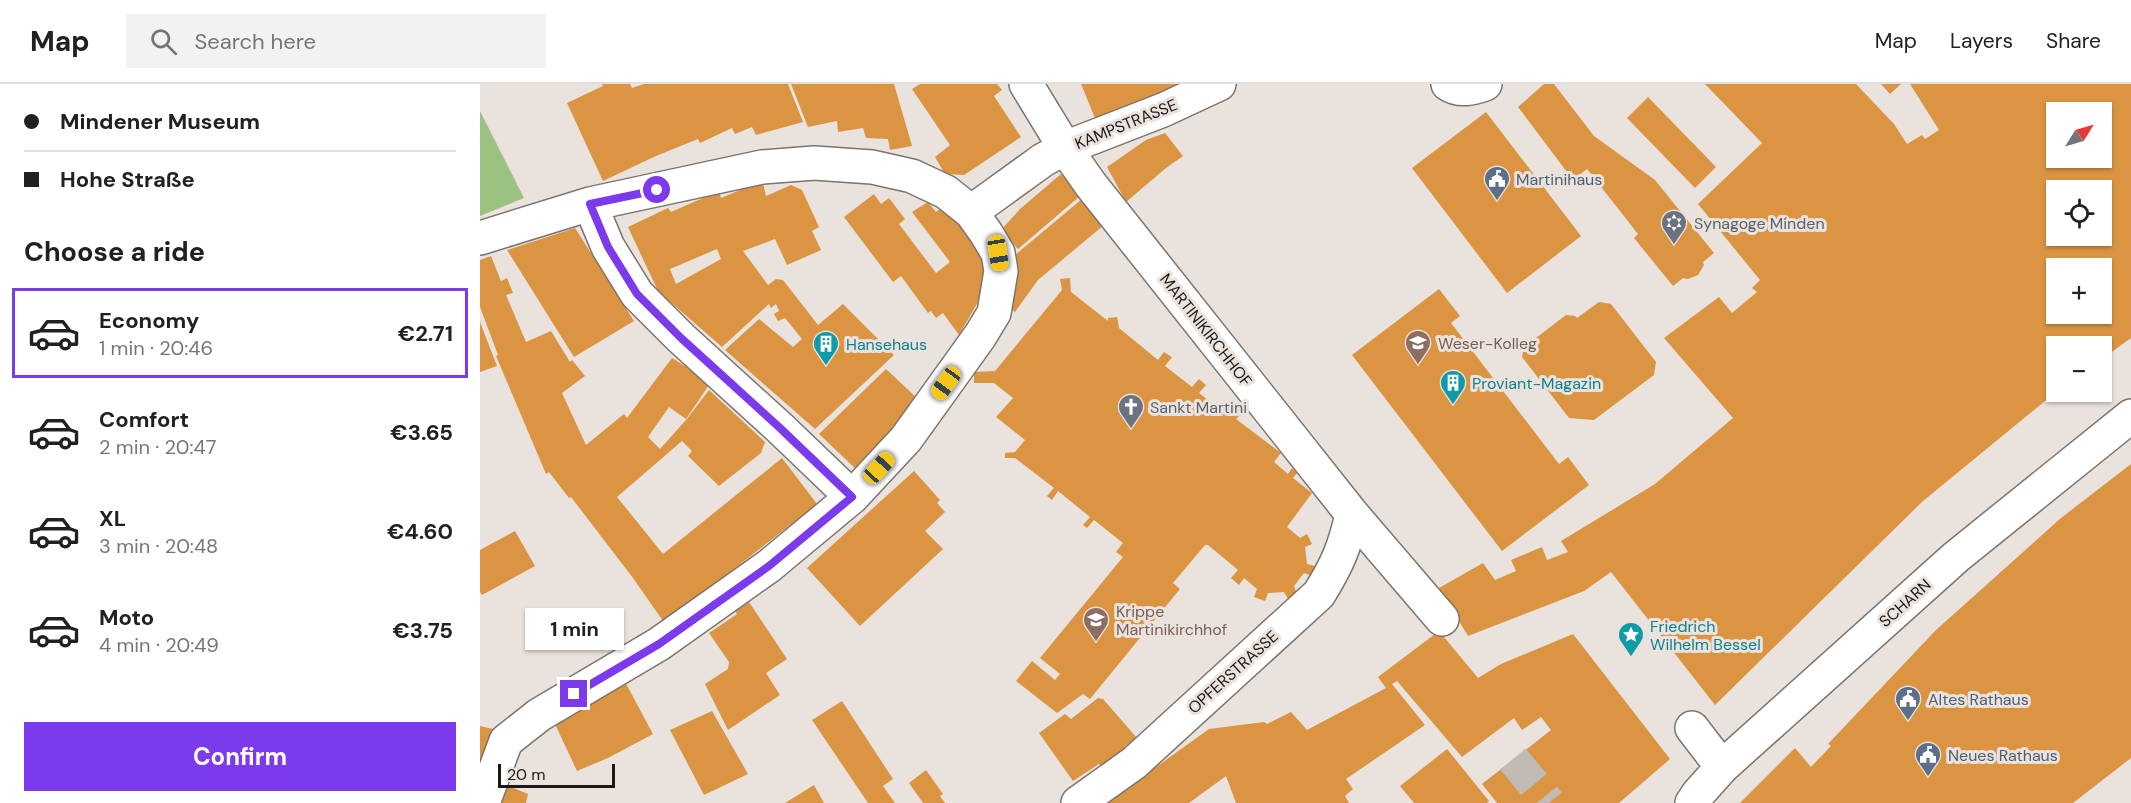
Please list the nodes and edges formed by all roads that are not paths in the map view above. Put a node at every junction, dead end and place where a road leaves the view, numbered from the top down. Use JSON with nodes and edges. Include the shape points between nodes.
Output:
{"nodes":[{"id":1,"x":1026,"y":84,"type":"edge"},
{"id":2,"x":1219,"y":84,"type":"edge"},
{"id":3,"x":1448,"y":84,"type":"edge"},
{"id":4,"x":1485,"y":84,"type":"edge"},
{"id":5,"x":1065,"y":148,"type":"junction"},
{"id":6,"x":590,"y":204,"type":"junction"},
{"id":7,"x":971,"y":212,"type":"junction"},
{"id":8,"x":480,"y":238,"type":"edge"},
{"id":9,"x":2126,"y":430,"type":"edge"},
{"id":10,"x":852,"y":497,"type":"junction"},
{"id":11,"x":1352,"y":514,"type":"junction"},
{"id":12,"x":1442,"y":619,"type":"dead end"},
{"id":13,"x":1692,"y":728,"type":"dead end"},
{"id":14,"x":1722,"y":766,"type":"junction"},
{"id":15,"x":483,"y":803,"type":"edge"},
{"id":16,"x":1078,"y":803,"type":"edge"},
{"id":17,"x":1692,"y":803,"type":"edge"}],
"edges":[{"from":1,"to":5,"type":"street","name":"MARTINIKIRCHHOF"},
{"from":2,"to":5,"type":"street","name":"KAMPSTRASSE"},
{"from":3,"to":4,"type":"street","via":[[1470,89]]},
{"from":5,"to":7,"type":"street","name":"KAMPSTRASSE","via":[[1043,159]]},
{"from":5,"to":11,"type":"street","name":"MARTINIKIRCHHOF"},
{"from":6,"to":7,"type":"street","via":[[762,167],[814,163],[872,167],[912,176],[946,192]]},
{"from":6,"to":8,"type":"street"},
{"from":6,"to":10,"type":"street","via":[[608,247],[637,294]]},
{"from":7,"to":10,"type":"street","via":[[998,253],[1001,271],[994,313],[906,439]]},
{"from":9,"to":14,"type":"street","name":"SCHARN","via":[[1956,557]]},
{"from":10,"to":15,"type":"street","via":[[769,566],[659,644],[539,715],[506,741]]},
{"from":11,"to":12,"type":"street","name":"MARTINIKIRCHHOF"},
{"from":11,"to":16,"type":"street","name":"OPFERSTRASSE","via":[[1345,547],[1319,594],[1134,763]]},
{"from":13,"to":14,"type":"street"},
{"from":14,"to":17,"type":"street","name":"SCHARN"}]}
